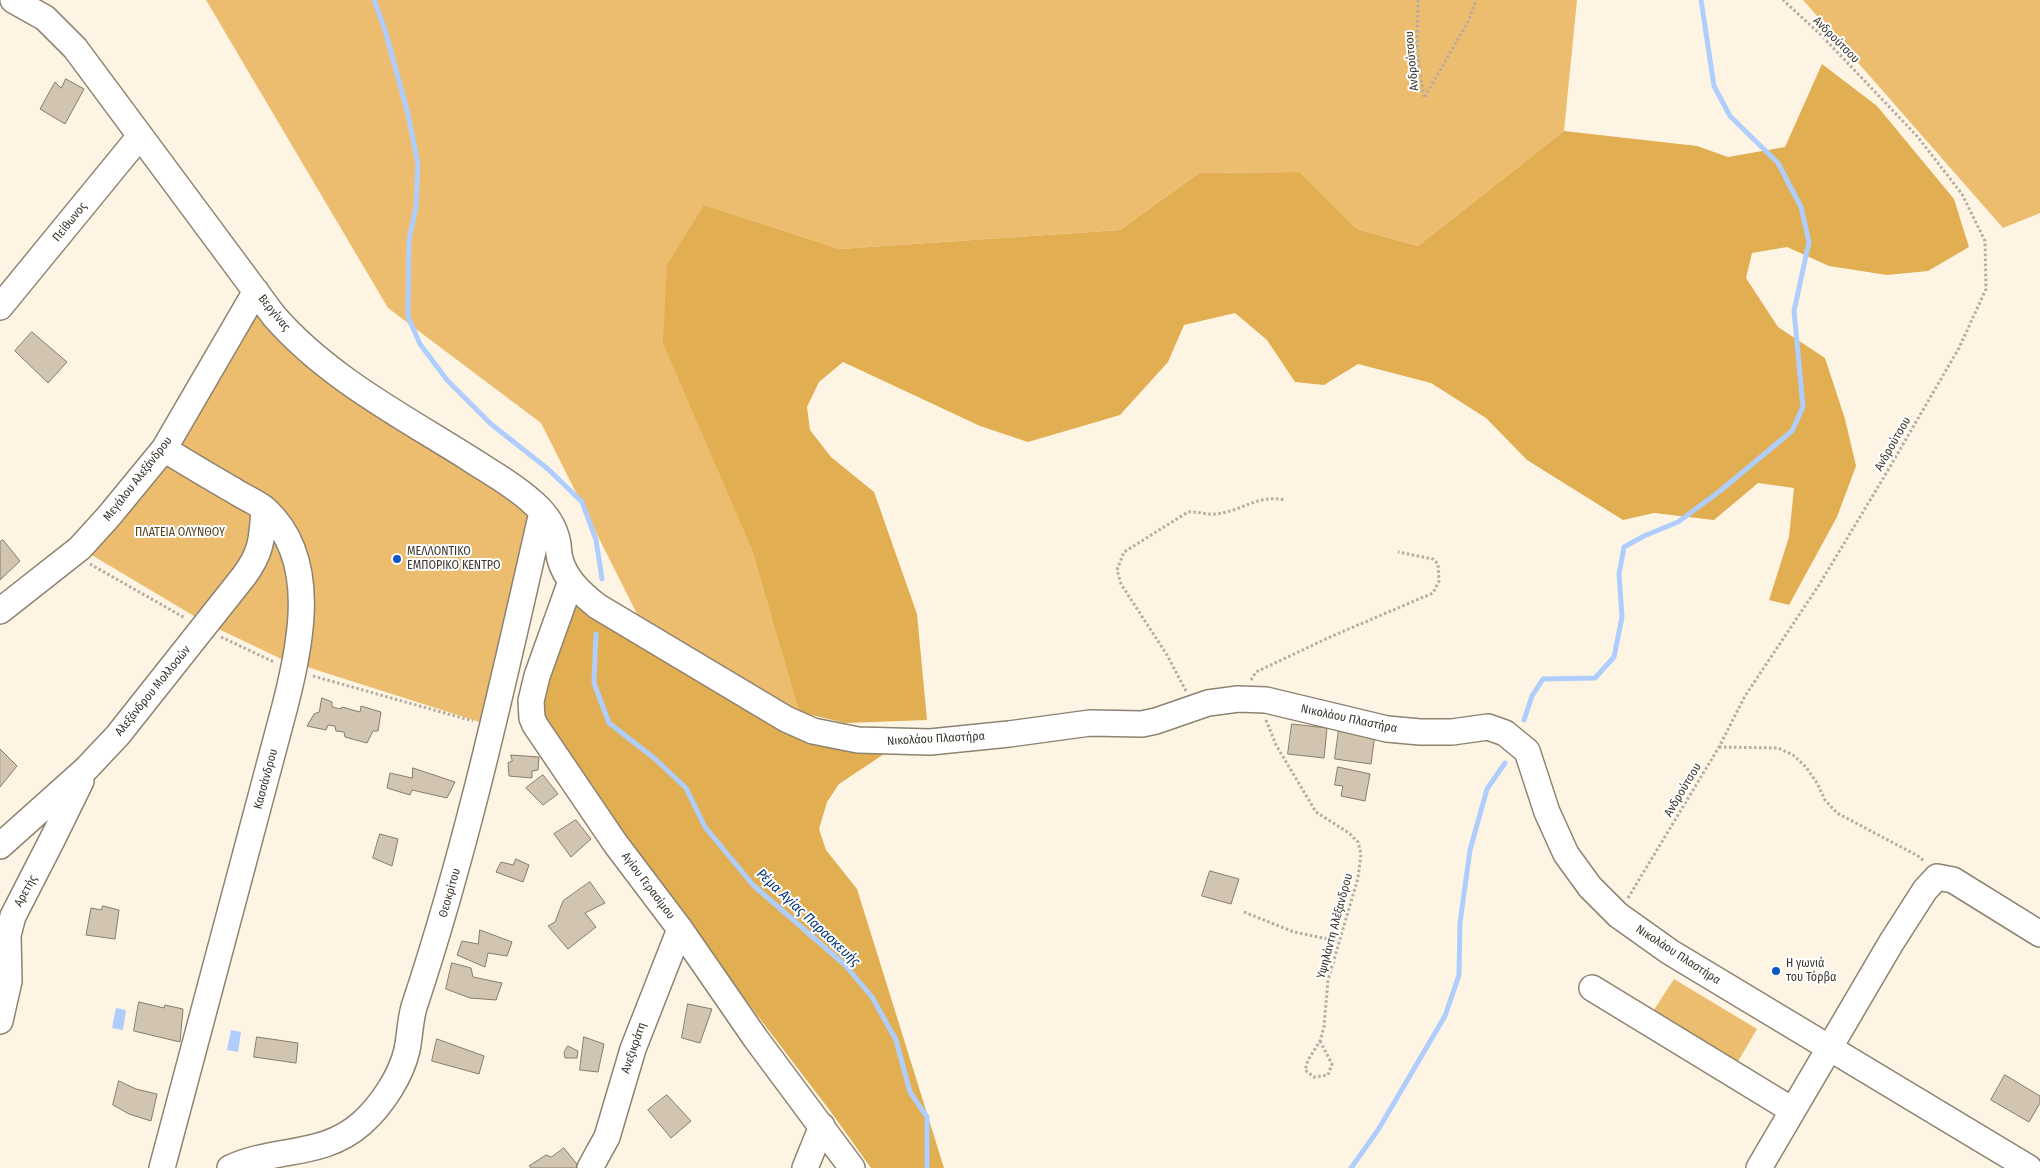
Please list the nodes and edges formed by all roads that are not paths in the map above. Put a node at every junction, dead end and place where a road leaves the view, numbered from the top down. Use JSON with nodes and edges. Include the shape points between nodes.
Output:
{"nodes":[{"id":1,"x":12,"y":0,"type":"edge"},
{"id":2,"x":140,"y":136,"type":"junction"},
{"id":3,"x":256,"y":291,"type":"junction"},
{"id":4,"x":0,"y":307,"type":"edge"},
{"id":5,"x":164,"y":449,"type":"junction"},
{"id":6,"x":264,"y":509,"type":"junction"},
{"id":7,"x":542,"y":512,"type":"junction"},
{"id":8,"x":570,"y":581,"type":"junction"},
{"id":9,"x":0,"y":611,"type":"edge"},
{"id":10,"x":86,"y":769,"type":"junction"},
{"id":11,"x":0,"y":846,"type":"edge"},
{"id":12,"x":680,"y":929,"type":"junction"},
{"id":13,"x":2040,"y":934,"type":"edge"},
{"id":14,"x":1592,"y":988,"type":"dead end"},
{"id":15,"x":0,"y":1021,"type":"edge"},
{"id":16,"x":1828,"y":1048,"type":"junction"},
{"id":17,"x":1792,"y":1110,"type":"junction"},
{"id":18,"x":822,"y":1126,"type":"junction"},
{"id":19,"x":162,"y":1168,"type":"edge"},
{"id":20,"x":230,"y":1168,"type":"edge"},
{"id":21,"x":590,"y":1168,"type":"edge"},
{"id":22,"x":806,"y":1168,"type":"edge"},
{"id":23,"x":852,"y":1168,"type":"edge"},
{"id":24,"x":1759,"y":1168,"type":"edge"},
{"id":25,"x":2029,"y":1168,"type":"edge"}],
"edges":[{"from":1,"to":2,"type":"street","name":"Βεργίνας","via":[[45,18],[70,42]]},
{"from":2,"to":3,"type":"street","name":"Βεργίνας"},
{"from":2,"to":4,"type":"street","name":"Πείθωνος"},
{"from":3,"to":5,"type":"street","name":"Μεγάλου Αλεξάνδρου"},
{"from":3,"to":7,"type":"street","name":"Βεργίνας","via":[[288,332],[320,360],[381,403],[506,481]]},
{"from":5,"to":6,"type":"street","name":"Κασσάνδρου"},
{"from":5,"to":9,"type":"street","name":"Μεγάλου Αλεξάνδρου","via":[[80,548]]},
{"from":6,"to":10,"type":"street","name":"Αλεξάνδρου Μολλοσών","via":[[262,540],[252,565],[158,686]]},
{"from":6,"to":19,"type":"street","name":"Κασσάνδρου","via":[[290,542],[301,597],[297,655]]},
{"from":7,"to":8,"type":"street","name":"Βεργίνας","via":[[556,535],[560,558]]},
{"from":7,"to":20,"type":"street","name":"Θεοκρίτου","via":[[468,828],[414,1008],[404,1060],[397,1075],[369,1116],[341,1138],[312,1149],[257,1158]]},
{"from":8,"to":12,"type":"street","name":"Αγίου Γερασίμου","via":[[537,676],[531,701],[532,718],[614,843]]},
{"from":8,"to":16,"type":"street","name":"Νικολάου Πλαστήρα","via":[[597,606],[772,712],[814,731],[842,738],[930,742],[1090,723],[1142,724],[1194,707],[1238,699],[1266,700],[1387,729],[1452,732],[1488,727],[1506,733],[1527,751],[1547,812],[1566,854],[1590,887],[1618,915],[1670,952]]},
{"from":10,"to":11,"type":"street","name":"Αλεξάνδρου Μολλοσών"},
{"from":10,"to":15,"type":"street","name":"Αρετής","via":[[13,916],[8,935],[10,981]]},
{"from":12,"to":18,"type":"street","name":"Αγίου Γερασίμου","via":[[756,1039]]},
{"from":12,"to":21,"type":"street","name":"Ανεξικράτη","via":[[633,1049],[607,1137]]},
{"from":13,"to":16,"type":"street","via":[[1953,880],[1936,878],[1891,943]]},
{"from":14,"to":17,"type":"street"},
{"from":16,"to":17,"type":"street"},
{"from":16,"to":25,"type":"street","name":"Νικολάου Πλαστήρα"},
{"from":17,"to":24,"type":"street"},
{"from":18,"to":22,"type":"street"},
{"from":18,"to":23,"type":"street","name":"Αγίου Γερασίμου"}]}
